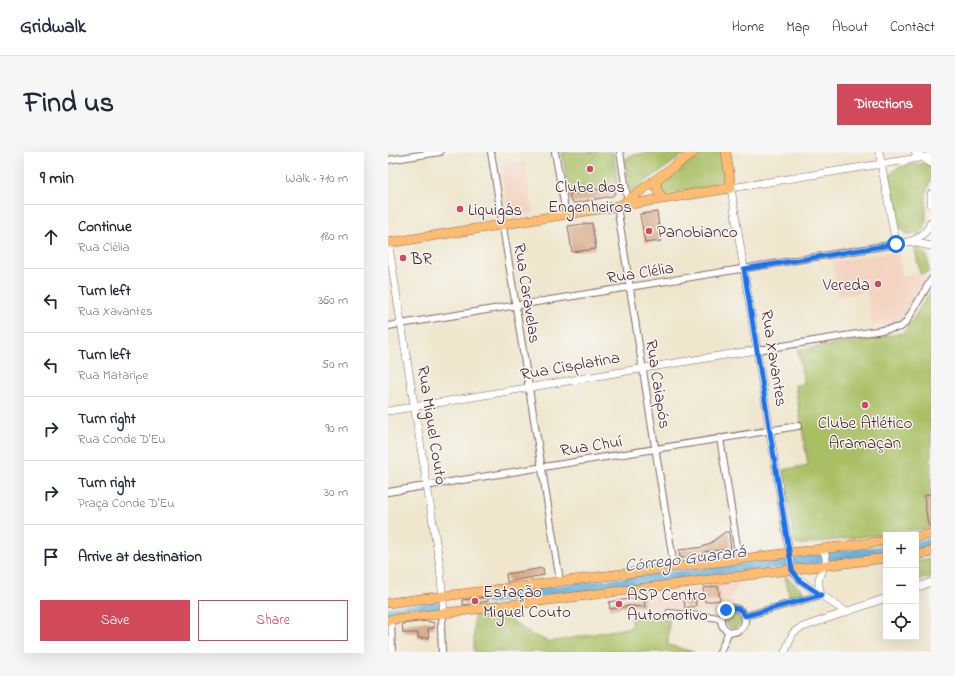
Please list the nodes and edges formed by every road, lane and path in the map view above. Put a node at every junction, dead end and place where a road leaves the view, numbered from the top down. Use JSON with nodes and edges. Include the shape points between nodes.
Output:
{"nodes":[{"id":1,"x":440,"y":152,"type":"edge"},
{"id":2,"x":491,"y":152,"type":"edge"},
{"id":3,"x":555,"y":152,"type":"edge"},
{"id":4,"x":628,"y":152,"type":"edge"},
{"id":5,"x":694,"y":152,"type":"edge"},
{"id":6,"x":726,"y":152,"type":"edge"},
{"id":7,"x":879,"y":152,"type":"edge"},
{"id":8,"x":915,"y":152,"type":"edge"},
{"id":9,"x":620,"y":153,"type":"edge"},
{"id":10,"x":931,"y":156,"type":"edge"},
{"id":11,"x":923,"y":158,"type":"junction"},
{"id":12,"x":388,"y":160,"type":"edge"},
{"id":13,"x":931,"y":163,"type":"edge"},
{"id":14,"x":882,"y":164,"type":"junction"},
{"id":15,"x":657,"y":179,"type":"junction"},
{"id":16,"x":731,"y":188,"type":"junction"},
{"id":17,"x":931,"y":194,"type":"edge"},
{"id":18,"x":664,"y":199,"type":"junction"},
{"id":19,"x":623,"y":204,"type":"junction"},
{"id":20,"x":931,"y":204,"type":"edge"},
{"id":21,"x":566,"y":214,"type":"junction"},
{"id":22,"x":931,"y":222,"type":"edge"},
{"id":23,"x":503,"y":224,"type":"junction"},
{"id":24,"x":388,"y":242,"type":"edge"},
{"id":25,"x":912,"y":242,"type":"junction"},
{"id":26,"x":896,"y":244,"type":"junction"},
{"id":27,"x":931,"y":246,"type":"edge"},
{"id":28,"x":744,"y":269,"type":"junction"},
{"id":29,"x":931,"y":280,"type":"edge"},
{"id":30,"x":630,"y":287,"type":"junction"},
{"id":31,"x":516,"y":306,"type":"junction"},
{"id":32,"x":401,"y":324,"type":"junction"},
{"id":33,"x":388,"y":326,"type":"edge"},
{"id":34,"x":757,"y":350,"type":"junction"},
{"id":35,"x":642,"y":367,"type":"junction"},
{"id":36,"x":529,"y":388,"type":"junction"},
{"id":37,"x":414,"y":407,"type":"junction"},
{"id":38,"x":388,"y":411,"type":"edge"},
{"id":39,"x":798,"y":426,"type":"dead end"},
{"id":40,"x":770,"y":430,"type":"junction"},
{"id":41,"x":720,"y":438,"type":"junction"},
{"id":42,"x":656,"y":449,"type":"junction"},
{"id":43,"x":541,"y":467,"type":"junction"},
{"id":44,"x":427,"y":485,"type":"junction"},
{"id":45,"x":388,"y":492,"type":"edge"},
{"id":46,"x":931,"y":534,"type":"edge"},
{"id":47,"x":919,"y":536,"type":"edge"},
{"id":48,"x":883,"y":542,"type":"edge"},
{"id":49,"x":822,"y":552,"type":"junction"},
{"id":50,"x":931,"y":552,"type":"edge"},
{"id":51,"x":919,"y":554,"type":"edge"},
{"id":52,"x":883,"y":558,"type":"edge"},
{"id":53,"x":738,"y":559,"type":"junction"},
{"id":54,"x":791,"y":562,"type":"junction"},
{"id":55,"x":826,"y":564,"type":"junction"},
{"id":56,"x":674,"y":567,"type":"junction"},
{"id":57,"x":819,"y":579,"type":"junction"},
{"id":58,"x":560,"y":581,"type":"junction"},
{"id":59,"x":800,"y":581,"type":"junction"},
{"id":60,"x":931,"y":582,"type":"edge"},
{"id":61,"x":919,"y":587,"type":"edge"},
{"id":62,"x":821,"y":595,"type":"junction"},
{"id":63,"x":443,"y":596,"type":"junction"},
{"id":64,"x":883,"y":599,"type":"edge"},
{"id":65,"x":388,"y":603,"type":"edge"},
{"id":66,"x":846,"y":612,"type":"junction"},
{"id":67,"x":444,"y":613,"type":"junction"},
{"id":68,"x":669,"y":613,"type":"dead end"},
{"id":69,"x":745,"y":616,"type":"junction"},
{"id":70,"x":721,"y":618,"type":"junction"},
{"id":71,"x":390,"y":620,"type":"edge"},
{"id":72,"x":729,"y":631,"type":"junction"},
{"id":73,"x":392,"y":652,"type":"edge"},
{"id":74,"x":442,"y":652,"type":"edge"},
{"id":75,"x":720,"y":652,"type":"edge"},
{"id":76,"x":785,"y":652,"type":"edge"}],
"edges":[{"from":1,"to":12,"type":"street"},
{"from":2,"to":23,"type":"street","name":"Rua Caravelas"},
{"from":3,"to":21,"type":"street"},
{"from":4,"to":9,"type":"street"},
{"from":5,"to":15,"type":"main road"},
{"from":6,"to":16,"type":"main road","name":"Rua Xavantes"},
{"from":7,"to":14,"type":"street"},
{"from":8,"to":11,"type":"street"},
{"from":9,"to":19,"type":"street","name":"Rua Caiapós"},
{"from":10,"to":11,"type":"street"},
{"from":11,"to":13,"type":"street"},
{"from":11,"to":14,"type":"street"},
{"from":14,"to":16,"type":"street"},
{"from":14,"to":26,"type":"street"},
{"from":15,"to":18,"type":"main road","via":[[658,192]]},
{"from":15,"to":19,"type":"main road"},
{"from":16,"to":18,"type":"main road"},
{"from":16,"to":28,"type":"street","name":"Rua Xavantes"},
{"from":17,"to":20,"type":"street"},
{"from":18,"to":19,"type":"main road"},
{"from":19,"to":21,"type":"main road"},
{"from":19,"to":30,"type":"street","name":"Rua Caiapós"},
{"from":21,"to":23,"type":"main road"},
{"from":22,"to":25,"type":"street","via":[[925,233]]},
{"from":23,"to":24,"type":"main road"},
{"from":23,"to":31,"type":"street","name":"Rua Caravelas"},
{"from":24,"to":32,"type":"street","name":"Rua Miguel Couto"},
{"from":25,"to":26,"type":"street"},
{"from":25,"to":27,"type":"street"},
{"from":26,"to":28,"type":"street","name":"Rua Clélia"},
{"from":28,"to":30,"type":"street","name":"Rua Clélia"},
{"from":28,"to":34,"type":"street","name":"Rua Xavantes"},
{"from":29,"to":34,"type":"street","via":[[901,327]]},
{"from":30,"to":31,"type":"street","name":"Rua Clélia"},
{"from":30,"to":35,"type":"street","name":"Rua Caiapós"},
{"from":31,"to":32,"type":"street","name":"Rua Clélia"},
{"from":31,"to":36,"type":"street","name":"Rua Caravelas"},
{"from":32,"to":33,"type":"street","name":"Rua Clélia"},
{"from":32,"to":37,"type":"street","name":"Rua Miguel Couto"},
{"from":34,"to":35,"type":"street","name":"Rua Cisplatina"},
{"from":34,"to":40,"type":"street","name":"Rua Xavantes"},
{"from":35,"to":36,"type":"street","name":"Rua Cisplatina"},
{"from":35,"to":42,"type":"street","name":"Rua Caiapós"},
{"from":36,"to":37,"type":"street","name":"Rua Cisplatina"},
{"from":36,"to":43,"type":"street","name":"Rua Caravelas"},
{"from":37,"to":38,"type":"street","name":"Rua Cisplatina"},
{"from":37,"to":44,"type":"street","name":"Rua Miguel Couto"},
{"from":39,"to":40,"type":"street","name":"Rua Chuí"},
{"from":40,"to":41,"type":"street","name":"Rua Chuí"},
{"from":40,"to":54,"type":"street","name":"Rua Xavantes"},
{"from":41,"to":42,"type":"street","name":"Rua Chuí"},
{"from":41,"to":53,"type":"street"},
{"from":42,"to":43,"type":"street","name":"Rua Chuí"},
{"from":42,"to":56,"type":"street","name":"Rua Caiapós"},
{"from":43,"to":44,"type":"street","name":"Rua Chuí"},
{"from":43,"to":58,"type":"street","name":"Rua Caravelas"},
{"from":44,"to":45,"type":"street","name":"Rua Chuí"},
{"from":44,"to":63,"type":"street","name":"Rua Miguel Couto"},
{"from":46,"to":47,"type":"main road"},
{"from":48,"to":49,"type":"main road"},
{"from":49,"to":54,"type":"main road"},
{"from":49,"to":55,"type":"street"},
{"from":50,"to":51,"type":"main road"},
{"from":52,"to":55,"type":"main road"},
{"from":53,"to":54,"type":"main road"},
{"from":53,"to":56,"type":"main road"},
{"from":54,"to":55,"type":"main road"},
{"from":54,"to":59,"type":"street"},
{"from":54,"to":67,"type":"main road"},
{"from":55,"to":57,"type":"street"},
{"from":56,"to":58,"type":"main road"},
{"from":57,"to":59,"type":"street","via":[[811,582]]},
{"from":57,"to":62,"type":"street"},
{"from":58,"to":63,"type":"main road"},
{"from":59,"to":62,"type":"street"},
{"from":60,"to":61,"type":"street"},
{"from":62,"to":66,"type":"street"},
{"from":62,"to":69,"type":"street"},
{"from":63,"to":65,"type":"main road"},
{"from":63,"to":67,"type":"street","name":"Rua Miguel Couto"},
{"from":64,"to":66,"type":"street"},
{"from":66,"to":76,"type":"street","via":[[795,631]]},
{"from":67,"to":71,"type":"main road"},
{"from":67,"to":74,"type":"street","via":[[440,627]]},
{"from":68,"to":70,"type":"street"},
{"from":69,"to":70,"type":"street","via":[[741,610],[732,607],[724,612]]},
{"from":69,"to":72,"type":"street","via":[[745,622],[738,631]]},
{"from":70,"to":72,"type":"street","via":[[724,627]]},
{"from":71,"to":73,"type":"street"},
{"from":72,"to":75,"type":"street"}]}
